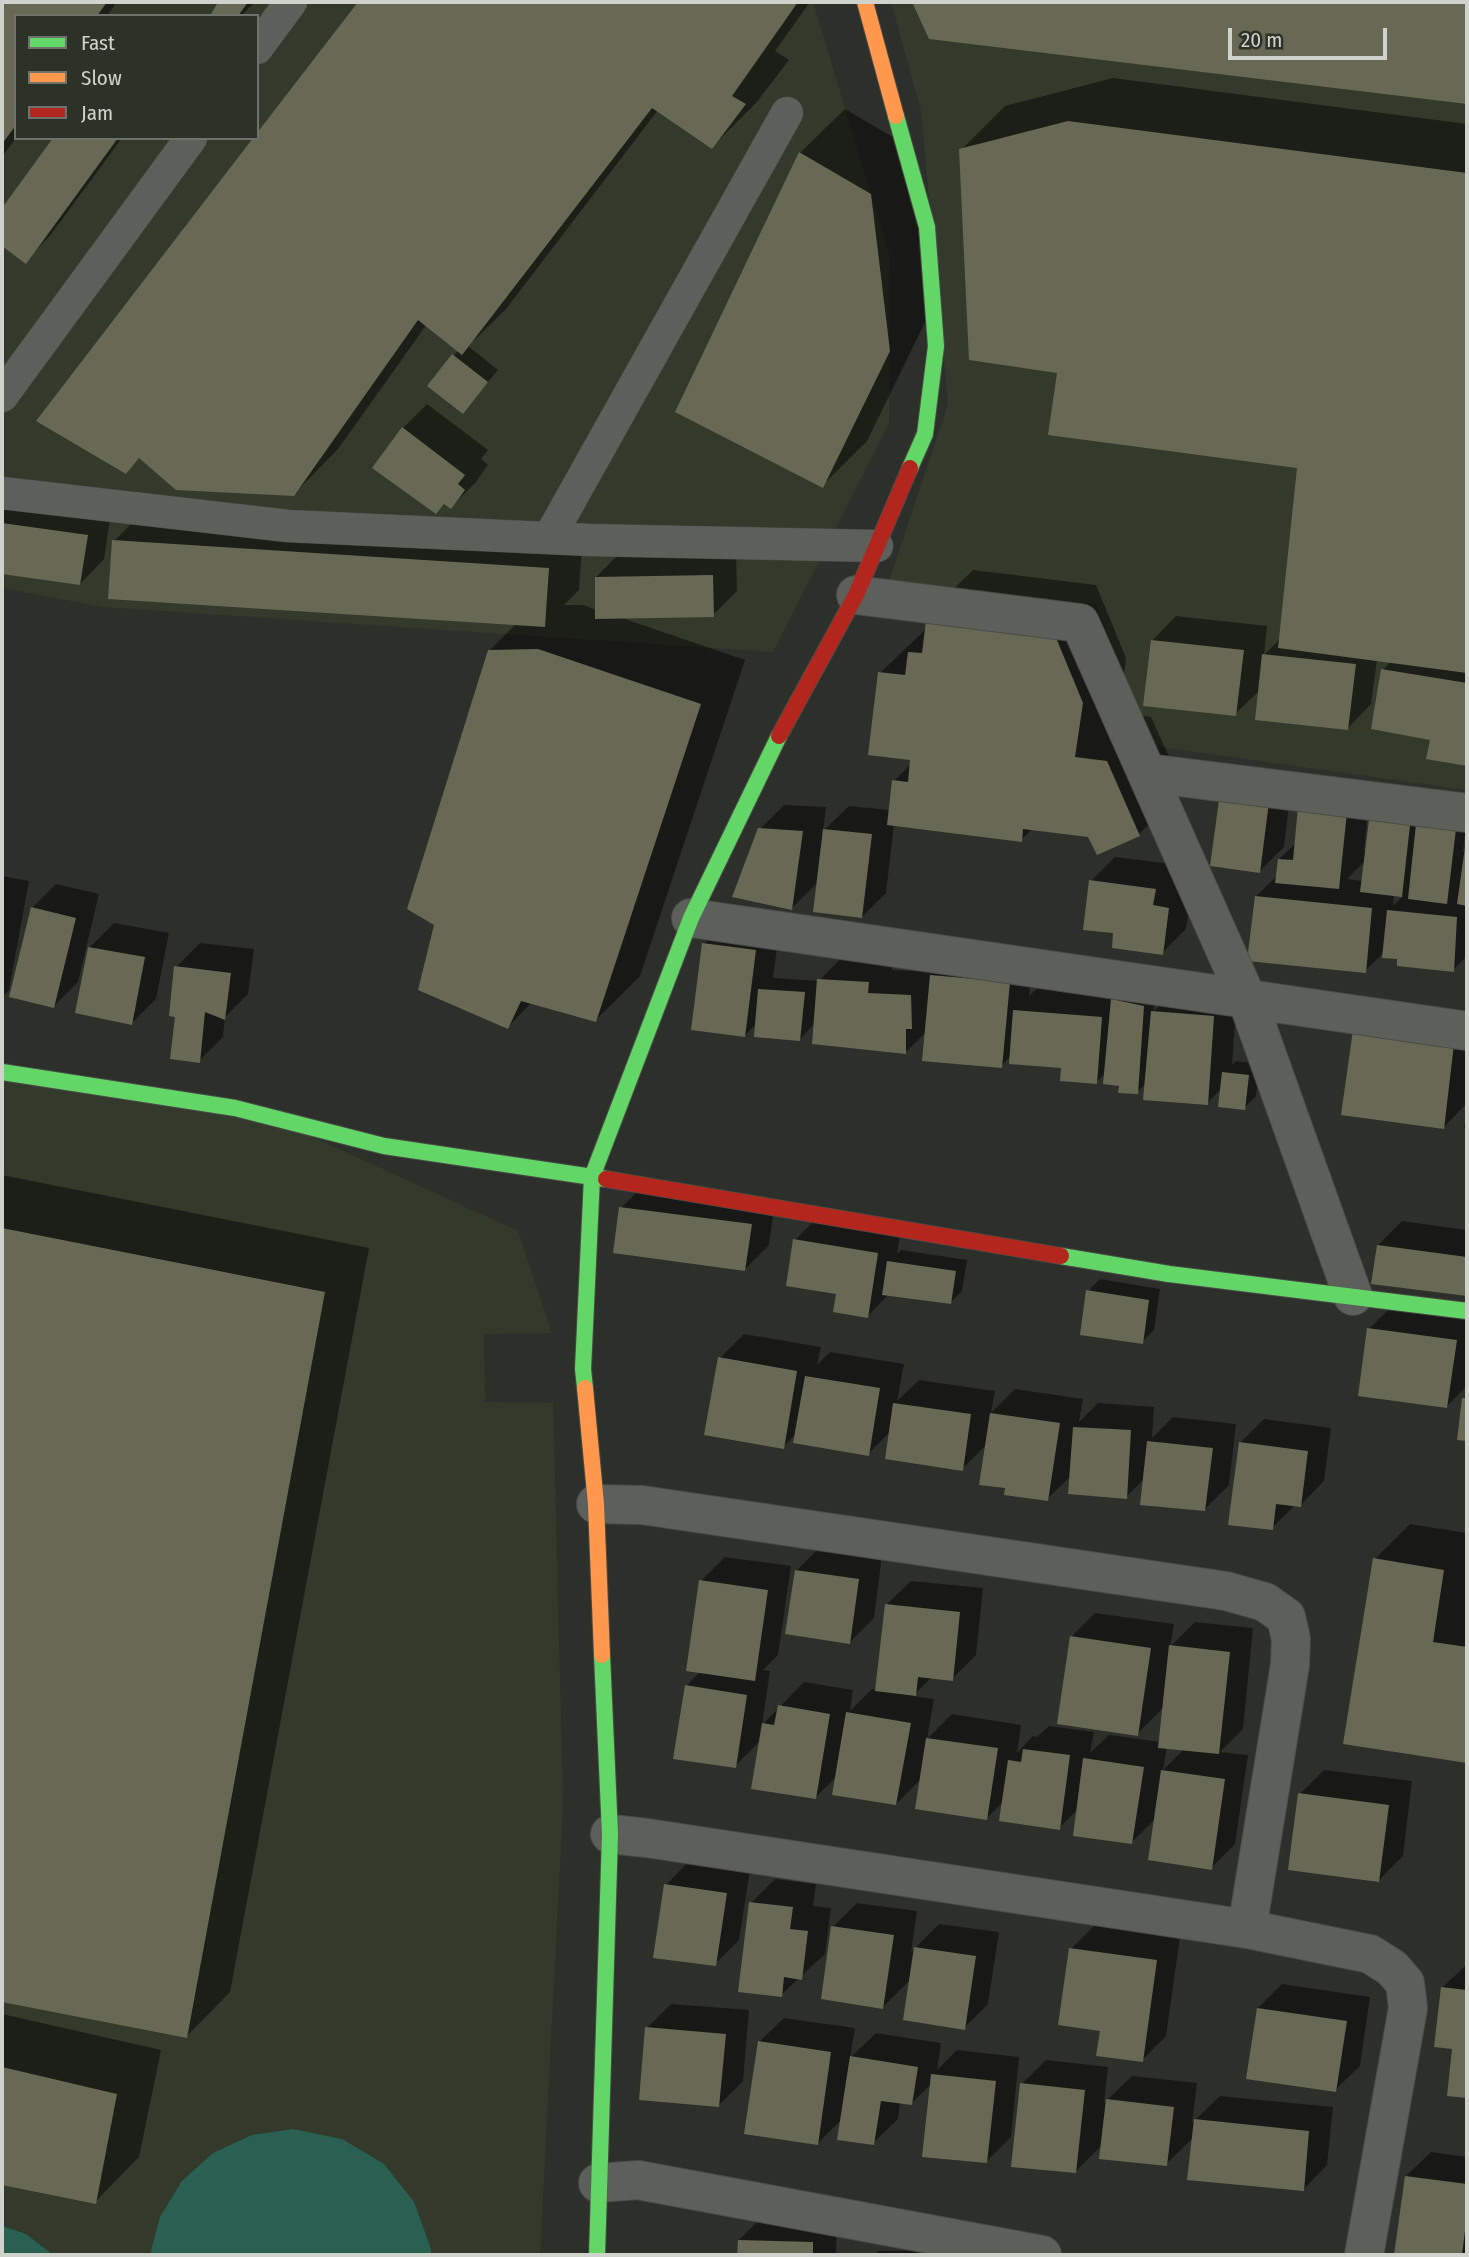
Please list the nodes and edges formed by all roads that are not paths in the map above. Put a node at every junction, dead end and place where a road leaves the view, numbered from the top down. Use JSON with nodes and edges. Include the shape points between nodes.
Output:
{"nodes":[{"id":1,"x":291,"y":2,"type":"edge"},
{"id":2,"x":865,"y":2,"type":"edge"},
{"id":3,"x":259,"y":45,"type":"edge"},
{"id":4,"x":787,"y":113,"type":"dead end"},
{"id":5,"x":190,"y":140,"type":"edge"},
{"id":6,"x":2,"y":397,"type":"edge"},
{"id":7,"x":2,"y":493,"type":"edge"},
{"id":8,"x":549,"y":538,"type":"junction"},
{"id":9,"x":877,"y":546,"type":"junction"},
{"id":10,"x":856,"y":595,"type":"junction"},
{"id":11,"x":1147,"y":773,"type":"junction"},
{"id":12,"x":1467,"y":813,"type":"edge"},
{"id":13,"x":691,"y":918,"type":"junction"},
{"id":14,"x":1247,"y":999,"type":"junction"},
{"id":15,"x":1467,"y":1031,"type":"edge"},
{"id":16,"x":2,"y":1072,"type":"edge"},
{"id":17,"x":592,"y":1177,"type":"junction"},
{"id":18,"x":1353,"y":1296,"type":"junction"},
{"id":19,"x":1467,"y":1311,"type":"edge"},
{"id":20,"x":596,"y":1504,"type":"junction"},
{"id":21,"x":610,"y":1835,"type":"junction"},
{"id":22,"x":1247,"y":1929,"type":"junction"},
{"id":23,"x":598,"y":2183,"type":"junction"},
{"id":24,"x":597,"y":2255,"type":"edge"},
{"id":25,"x":1042,"y":2255,"type":"edge"},
{"id":26,"x":1364,"y":2255,"type":"edge"}],
"edges":[{"from":1,"to":3,"type":"lane"},
{"from":2,"to":9,"type":"street","via":[[928,227],[936,346],[925,434]]},
{"from":4,"to":8,"type":"lane"},
{"from":5,"to":6,"type":"lane"},
{"from":7,"to":8,"type":"lane","via":[[288,526]]},
{"from":8,"to":9,"type":"lane"},
{"from":9,"to":10,"type":"street"},
{"from":10,"to":11,"type":"street","via":[[1080,623]]},
{"from":10,"to":13,"type":"street","via":[[779,736]]},
{"from":11,"to":12,"type":"street"},
{"from":11,"to":14,"type":"street"},
{"from":13,"to":14,"type":"street"},
{"from":13,"to":17,"type":"street"},
{"from":14,"to":15,"type":"street"},
{"from":14,"to":18,"type":"street"},
{"from":16,"to":17,"type":"street","via":[[235,1108],[384,1146]]},
{"from":17,"to":18,"type":"street","via":[[1169,1274]]},
{"from":17,"to":20,"type":"street","via":[[583,1368]]},
{"from":18,"to":19,"type":"street"},
{"from":20,"to":21,"type":"street"},
{"from":20,"to":22,"type":"street","via":[[656,1507],[1226,1591],[1265,1602],[1286,1617],[1290,1665]]},
{"from":21,"to":22,"type":"street"},
{"from":21,"to":23,"type":"street"},
{"from":22,"to":26,"type":"street","via":[[1370,1954],[1405,1983],[1408,2008]]},
{"from":23,"to":24,"type":"street"},
{"from":23,"to":25,"type":"street","via":[[638,2180]]}]}
